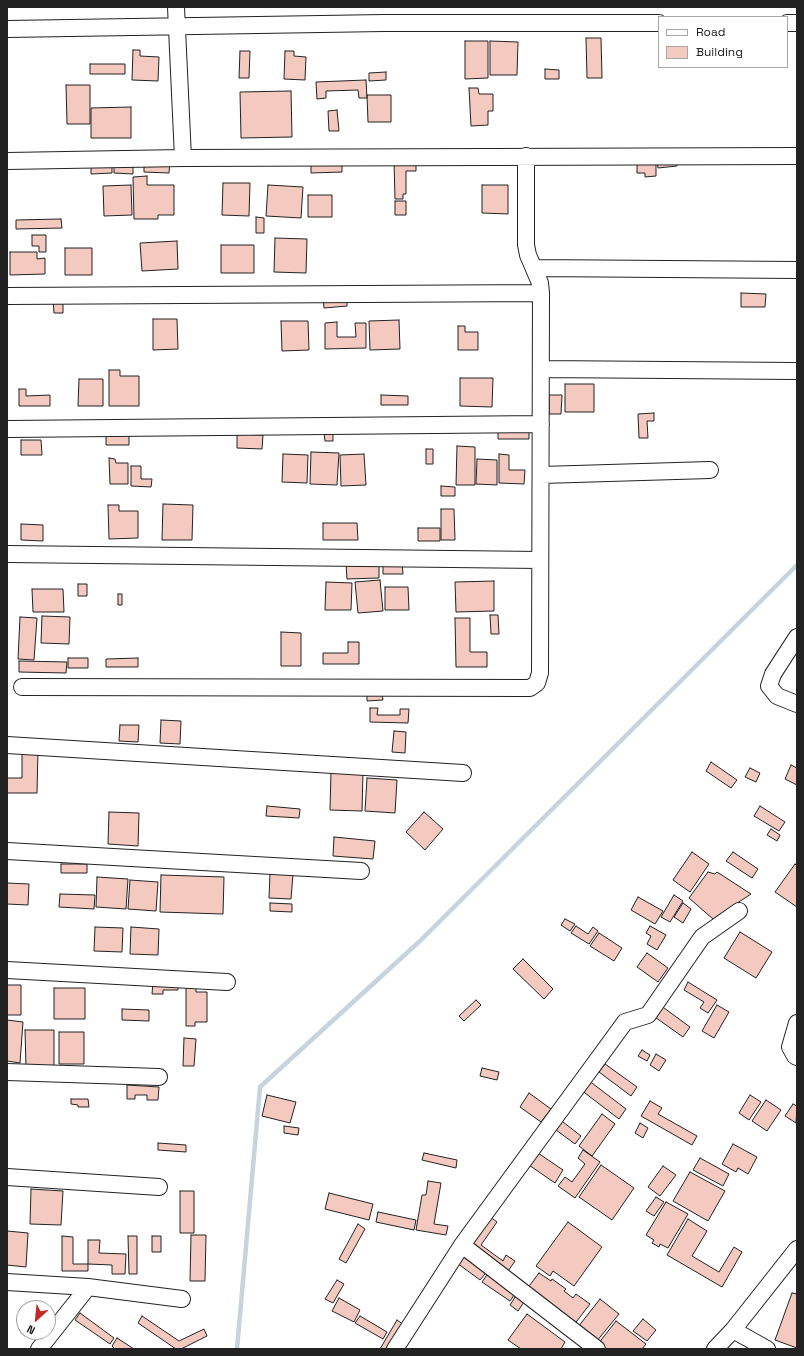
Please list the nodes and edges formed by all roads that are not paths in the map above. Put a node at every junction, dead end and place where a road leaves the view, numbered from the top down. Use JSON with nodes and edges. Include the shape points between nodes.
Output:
{"nodes":[{"id":1,"x":176,"y":7,"type":"edge"},
{"id":2,"x":658,"y":23,"type":"edge"},
{"id":3,"x":177,"y":27,"type":"junction"},
{"id":4,"x":7,"y":29,"type":"edge"},
{"id":5,"x":526,"y":156,"type":"junction"},
{"id":6,"x":797,"y":156,"type":"edge"},
{"id":7,"x":183,"y":158,"type":"junction"},
{"id":8,"x":7,"y":161,"type":"edge"},
{"id":9,"x":534,"y":268,"type":"junction"},
{"id":10,"x":797,"y":270,"type":"edge"},
{"id":11,"x":541,"y":293,"type":"junction"},
{"id":12,"x":7,"y":296,"type":"edge"},
{"id":13,"x":541,"y":369,"type":"junction"},
{"id":14,"x":797,"y":370,"type":"edge"},
{"id":15,"x":541,"y":424,"type":"junction"},
{"id":16,"x":7,"y":429,"type":"edge"},
{"id":17,"x":710,"y":470,"type":"dead end"},
{"id":18,"x":541,"y":475,"type":"junction"},
{"id":19,"x":7,"y":554,"type":"edge"},
{"id":20,"x":540,"y":560,"type":"junction"},
{"id":21,"x":797,"y":637,"type":"edge"},
{"id":22,"x":22,"y":687,"type":"dead end"},
{"id":23,"x":797,"y":704,"type":"edge"},
{"id":24,"x":7,"y":745,"type":"edge"},
{"id":25,"x":463,"y":774,"type":"dead end"},
{"id":26,"x":7,"y":852,"type":"edge"},
{"id":27,"x":361,"y":871,"type":"dead end"},
{"id":28,"x":738,"y":911,"type":"dead end"},
{"id":29,"x":7,"y":970,"type":"edge"},
{"id":30,"x":227,"y":982,"type":"dead end"},
{"id":31,"x":797,"y":1023,"type":"edge"},
{"id":32,"x":797,"y":1057,"type":"edge"},
{"id":33,"x":7,"y":1072,"type":"edge"},
{"id":34,"x":159,"y":1077,"type":"dead end"},
{"id":35,"x":7,"y":1177,"type":"edge"},
{"id":36,"x":159,"y":1187,"type":"dead end"},
{"id":37,"x":462,"y":1245,"type":"junction"},
{"id":38,"x":797,"y":1249,"type":"edge"},
{"id":39,"x":7,"y":1282,"type":"edge"},
{"id":40,"x":88,"y":1287,"type":"junction"},
{"id":41,"x":182,"y":1299,"type":"dead end"},
{"id":42,"x":733,"y":1330,"type":"junction"},
{"id":43,"x":39,"y":1349,"type":"edge"},
{"id":44,"x":395,"y":1349,"type":"edge"},
{"id":45,"x":597,"y":1349,"type":"edge"},
{"id":46,"x":715,"y":1349,"type":"edge"},
{"id":47,"x":767,"y":1349,"type":"edge"}],
"edges":[{"from":1,"to":3,"type":"street"},
{"from":2,"to":3,"type":"street","via":[[384,23]]},
{"from":3,"to":4,"type":"street"},
{"from":3,"to":7,"type":"street"},
{"from":5,"to":6,"type":"street"},
{"from":5,"to":7,"type":"street"},
{"from":5,"to":9,"type":"street","via":[[526,245]]},
{"from":7,"to":8,"type":"street"},
{"from":9,"to":10,"type":"street"},
{"from":9,"to":11,"type":"street","via":[[540,282]]},
{"from":11,"to":12,"type":"street"},
{"from":11,"to":13,"type":"street"},
{"from":13,"to":14,"type":"street"},
{"from":13,"to":15,"type":"street"},
{"from":15,"to":16,"type":"street"},
{"from":15,"to":18,"type":"street"},
{"from":17,"to":18,"type":"street"},
{"from":18,"to":20,"type":"street"},
{"from":19,"to":20,"type":"street"},
{"from":20,"to":22,"type":"street","via":[[540,674],[537,683],[530,688]]},
{"from":21,"to":23,"type":"street","via":[[773,674],[769,686],[777,696]]},
{"from":24,"to":25,"type":"street"},
{"from":26,"to":27,"type":"street"},
{"from":28,"to":37,"type":"street","via":[[702,937],[648,1015],[625,1022]]},
{"from":29,"to":30,"type":"street"},
{"from":31,"to":32,"type":"street","via":[[790,1047]]},
{"from":33,"to":34,"type":"street"},
{"from":35,"to":36,"type":"street"},
{"from":37,"to":44,"type":"street"},
{"from":37,"to":45,"type":"street"},
{"from":38,"to":42,"type":"street"},
{"from":39,"to":40,"type":"street"},
{"from":40,"to":41,"type":"street"},
{"from":40,"to":43,"type":"street"},
{"from":42,"to":46,"type":"street"},
{"from":42,"to":47,"type":"street"}]}
